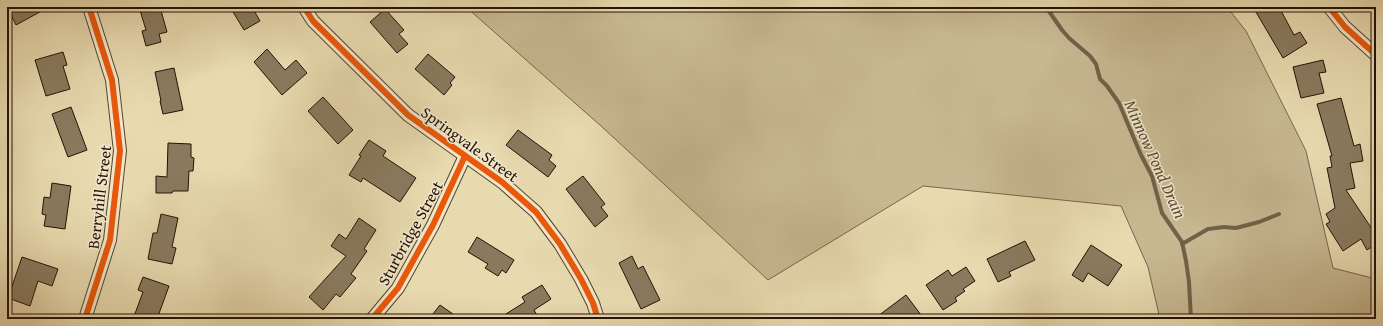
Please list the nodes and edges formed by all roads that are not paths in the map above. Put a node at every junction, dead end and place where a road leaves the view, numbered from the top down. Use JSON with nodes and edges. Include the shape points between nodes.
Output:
{"nodes":[{"id":1,"x":89,"y":7,"type":"edge"},
{"id":2,"x":304,"y":7,"type":"edge"},
{"id":3,"x":1329,"y":7,"type":"edge"},
{"id":4,"x":1376,"y":55,"type":"edge"},
{"id":5,"x":465,"y":156,"type":"junction"},
{"id":6,"x":85,"y":319,"type":"edge"},
{"id":7,"x":372,"y":319,"type":"edge"},
{"id":8,"x":598,"y":319,"type":"edge"}],
"edges":[{"from":1,"to":6,"type":"street","name":"Berryhill Street","via":[[112,80],[120,151],[110,240]]},
{"from":2,"to":5,"type":"street","name":"Springvale Street","via":[[312,21],[408,115]]},
{"from":3,"to":4,"type":"street","via":[[1344,27]]},
{"from":5,"to":7,"type":"street","name":"Sturbridge Street","via":[[434,225],[398,288]]},
{"from":5,"to":8,"type":"street","name":"Springvale Street","via":[[502,182],[536,212],[560,244],[581,279]]}]}
